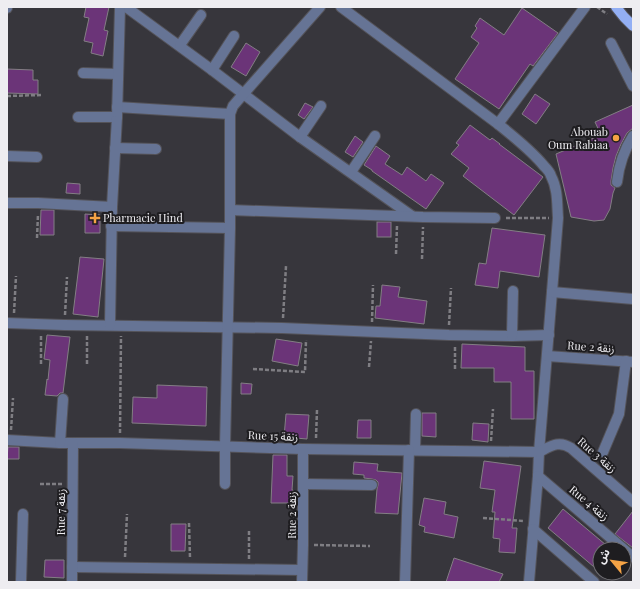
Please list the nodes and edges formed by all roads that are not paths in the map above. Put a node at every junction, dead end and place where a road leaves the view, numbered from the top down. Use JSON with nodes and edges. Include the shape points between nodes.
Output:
{"nodes":[{"id":1,"x":120,"y":7,"type":"edge"},
{"id":2,"x":126,"y":7,"type":"edge"},
{"id":3,"x":320,"y":7,"type":"edge"},
{"id":4,"x":341,"y":7,"type":"edge"},
{"id":5,"x":585,"y":7,"type":"edge"},
{"id":6,"x":616,"y":7,"type":"edge"},
{"id":7,"x":201,"y":15,"type":"dead end"},
{"id":8,"x":633,"y":26,"type":"edge"},
{"id":9,"x":234,"y":36,"type":"dead end"},
{"id":10,"x":611,"y":43,"type":"dead end"},
{"id":11,"x":180,"y":45,"type":"junction"},
{"id":12,"x":212,"y":70,"type":"junction"},
{"id":13,"x":82,"y":73,"type":"dead end"},
{"id":14,"x":118,"y":74,"type":"junction"},
{"id":15,"x":633,"y":86,"type":"edge"},
{"id":16,"x":244,"y":94,"type":"junction"},
{"id":17,"x":321,"y":106,"type":"dead end"},
{"id":18,"x":117,"y":107,"type":"junction"},
{"id":19,"x":230,"y":114,"type":"junction"},
{"id":20,"x":78,"y":117,"type":"dead end"},
{"id":21,"x":117,"y":117,"type":"junction"},
{"id":22,"x":498,"y":124,"type":"junction"},
{"id":23,"x":375,"y":136,"type":"dead end"},
{"id":24,"x":633,"y":136,"type":"edge"},
{"id":25,"x":300,"y":137,"type":"junction"},
{"id":26,"x":115,"y":148,"type":"junction"},
{"id":27,"x":156,"y":149,"type":"dead end"},
{"id":28,"x":7,"y":156,"type":"edge"},
{"id":29,"x":37,"y":157,"type":"dead end"},
{"id":30,"x":351,"y":172,"type":"junction"},
{"id":31,"x":617,"y":182,"type":"dead end"},
{"id":32,"x":7,"y":203,"type":"edge"},
{"id":33,"x":112,"y":207,"type":"junction"},
{"id":34,"x":230,"y":210,"type":"junction"},
{"id":35,"x":412,"y":216,"type":"junction"},
{"id":36,"x":495,"y":218,"type":"road end"},
{"id":37,"x":111,"y":226,"type":"junction"},
{"id":38,"x":230,"y":228,"type":"junction"},
{"id":39,"x":513,"y":291,"type":"dead end"},
{"id":40,"x":552,"y":292,"type":"junction"},
{"id":41,"x":633,"y":299,"type":"edge"},
{"id":42,"x":10,"y":323,"type":"edge"},
{"id":43,"x":110,"y":325,"type":"junction"},
{"id":44,"x":228,"y":328,"type":"junction"},
{"id":45,"x":512,"y":336,"type":"junction"},
{"id":46,"x":549,"y":336,"type":"junction"},
{"id":47,"x":547,"y":356,"type":"junction"},
{"id":48,"x":629,"y":362,"type":"edge"},
{"id":49,"x":63,"y":399,"type":"dead end"},
{"id":50,"x":416,"y":414,"type":"dead end"},
{"id":51,"x":9,"y":440,"type":"edge"},
{"id":52,"x":60,"y":443,"type":"junction"},
{"id":53,"x":73,"y":443,"type":"junction"},
{"id":54,"x":225,"y":446,"type":"junction"},
{"id":55,"x":303,"y":449,"type":"junction"},
{"id":56,"x":412,"y":450,"type":"junction"},
{"id":57,"x":539,"y":452,"type":"junction"},
{"id":58,"x":603,"y":452,"type":"dead end"},
{"id":59,"x":538,"y":476,"type":"junction"},
{"id":60,"x":225,"y":484,"type":"dead end"},
{"id":61,"x":304,"y":484,"type":"junction"},
{"id":62,"x":372,"y":485,"type":"dead end"},
{"id":63,"x":633,"y":502,"type":"edge"},
{"id":64,"x":23,"y":514,"type":"dead end"},
{"id":65,"x":534,"y":525,"type":"junction"},
{"id":66,"x":633,"y":557,"type":"edge"},
{"id":67,"x":72,"y":567,"type":"junction"},
{"id":68,"x":302,"y":570,"type":"junction"},
{"id":69,"x":21,"y":582,"type":"edge"},
{"id":70,"x":72,"y":582,"type":"edge"},
{"id":71,"x":302,"y":582,"type":"edge"},
{"id":72,"x":406,"y":582,"type":"edge"},
{"id":73,"x":529,"y":582,"type":"edge"},
{"id":74,"x":594,"y":582,"type":"edge"}],
"edges":[{"from":1,"to":14,"type":"street"},
{"from":2,"to":11,"type":"street"},
{"from":3,"to":16,"type":"street"},
{"from":4,"to":22,"type":"street"},
{"from":5,"to":22,"type":"street"},
{"from":6,"to":8,"type":"main road"},
{"from":7,"to":11,"type":"street"},
{"from":9,"to":12,"type":"street"},
{"from":10,"to":15,"type":"street"},
{"from":11,"to":12,"type":"street"},
{"from":12,"to":16,"type":"street"},
{"from":13,"to":14,"type":"street"},
{"from":14,"to":18,"type":"street"},
{"from":16,"to":19,"type":"street","via":[[233,106]]},
{"from":16,"to":25,"type":"street"},
{"from":17,"to":25,"type":"street"},
{"from":18,"to":19,"type":"street"},
{"from":18,"to":21,"type":"street"},
{"from":19,"to":34,"type":"street"},
{"from":20,"to":21,"type":"street"},
{"from":21,"to":26,"type":"street"},
{"from":22,"to":40,"type":"street","via":[[540,162],[551,174],[554,183],[558,218]]},
{"from":23,"to":30,"type":"street"},
{"from":24,"to":31,"type":"street","via":[[621,161]]},
{"from":25,"to":30,"type":"street"},
{"from":26,"to":27,"type":"street"},
{"from":26,"to":33,"type":"street"},
{"from":28,"to":29,"type":"street"},
{"from":30,"to":35,"type":"street"},
{"from":32,"to":33,"type":"street"},
{"from":33,"to":37,"type":"street"},
{"from":34,"to":35,"type":"street"},
{"from":34,"to":38,"type":"street"},
{"from":35,"to":36,"type":"street"},
{"from":37,"to":38,"type":"street"},
{"from":37,"to":43,"type":"street"},
{"from":38,"to":44,"type":"street"},
{"from":39,"to":45,"type":"street"},
{"from":40,"to":41,"type":"street"},
{"from":40,"to":46,"type":"street"},
{"from":42,"to":43,"type":"street"},
{"from":43,"to":44,"type":"street"},
{"from":44,"to":45,"type":"street"},
{"from":44,"to":54,"type":"street"},
{"from":45,"to":46,"type":"street"},
{"from":46,"to":47,"type":"street"},
{"from":47,"to":48,"type":"street","name":"Rue 2 زنقة"},
{"from":47,"to":57,"type":"street"},
{"from":48,"to":58,"type":"street","via":[[619,414]]},
{"from":49,"to":52,"type":"street"},
{"from":50,"to":56,"type":"street"},
{"from":51,"to":52,"type":"street","name":"Rue 15 زنقة"},
{"from":52,"to":53,"type":"street","name":"Rue 15 زنقة"},
{"from":53,"to":54,"type":"street","name":"Rue 15 زنقة"},
{"from":53,"to":67,"type":"street","name":"Rue 7 زنقة"},
{"from":54,"to":55,"type":"street","name":"Rue 15 زنقة"},
{"from":54,"to":60,"type":"street"},
{"from":55,"to":56,"type":"street","name":"Rue 15 زنقة"},
{"from":55,"to":61,"type":"street","name":"Rue 2 زنقة"},
{"from":56,"to":57,"type":"street","name":"Rue 15 زنقة"},
{"from":56,"to":72,"type":"street"},
{"from":57,"to":59,"type":"street"},
{"from":57,"to":63,"type":"street","name":"Rue 3 زنقة","via":[[553,445],[566,445]]},
{"from":59,"to":65,"type":"street"},
{"from":59,"to":66,"type":"street","name":"Rue 4 زنقة"},
{"from":61,"to":62,"type":"street"},
{"from":61,"to":68,"type":"street","name":"Rue 2 زنقة"},
{"from":64,"to":69,"type":"street"},
{"from":65,"to":73,"type":"street"},
{"from":65,"to":74,"type":"street"},
{"from":67,"to":68,"type":"street"},
{"from":67,"to":70,"type":"street","name":"Rue 7 زنقة"},
{"from":68,"to":71,"type":"street","name":"Rue 2 زنقة"}]}
